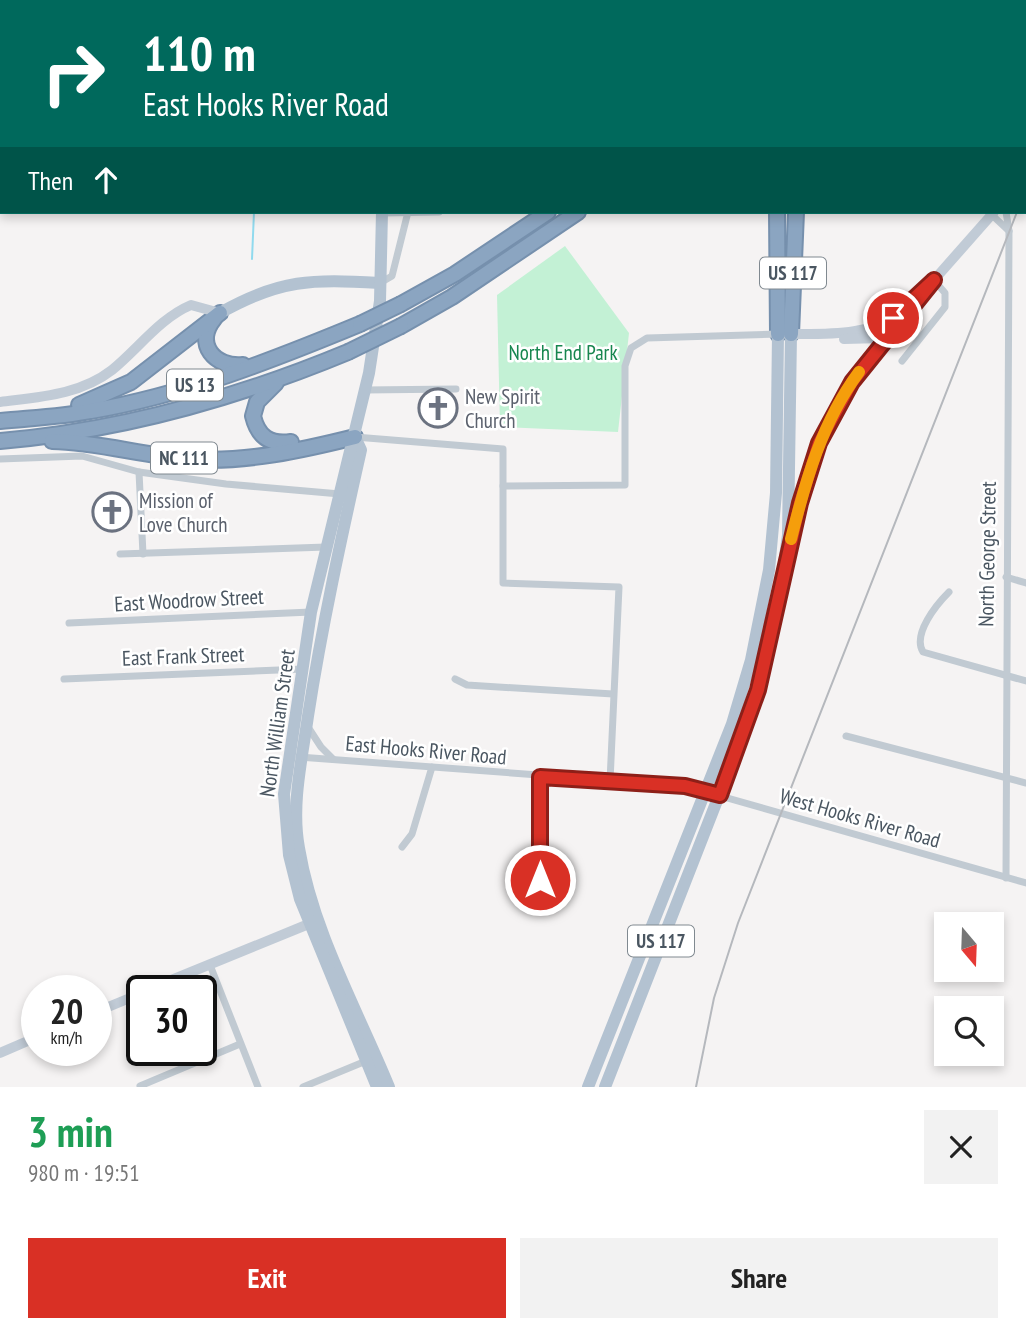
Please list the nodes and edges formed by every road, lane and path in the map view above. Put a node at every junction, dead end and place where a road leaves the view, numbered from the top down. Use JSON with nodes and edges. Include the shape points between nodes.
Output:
{"nodes":[{"id":1,"x":382,"y":214,"type":"edge"},
{"id":2,"x":407,"y":214,"type":"edge"},
{"id":3,"x":545,"y":214,"type":"edge"},
{"id":4,"x":575,"y":214,"type":"edge"},
{"id":5,"x":777,"y":214,"type":"edge"},
{"id":6,"x":796,"y":214,"type":"edge"},
{"id":7,"x":993,"y":214,"type":"edge"},
{"id":8,"x":1006,"y":214,"type":"edge"},
{"id":9,"x":1009,"y":231,"type":"junction"},
{"id":10,"x":934,"y":280,"type":"junction"},
{"id":11,"x":380,"y":283,"type":"junction"},
{"id":12,"x":220,"y":313,"type":"junction"},
{"id":13,"x":889,"y":335,"type":"junction"},
{"id":14,"x":785,"y":337,"type":"junction"},
{"id":15,"x":278,"y":358,"type":"junction"},
{"id":16,"x":902,"y":361,"type":"dead end"},
{"id":17,"x":303,"y":371,"type":"junction"},
{"id":18,"x":456,"y":389,"type":"dead end"},
{"id":19,"x":365,"y":390,"type":"junction"},
{"id":20,"x":0,"y":402,"type":"edge"},
{"id":21,"x":23,"y":419,"type":"junction"},
{"id":22,"x":0,"y":421,"type":"edge"},
{"id":23,"x":355,"y":437,"type":"junction"},
{"id":24,"x":6,"y":441,"type":"edge"},
{"id":25,"x":0,"y":459,"type":"edge"},
{"id":26,"x":139,"y":472,"type":"junction"},
{"id":27,"x":503,"y":486,"type":"junction"},
{"id":28,"x":340,"y":494,"type":"junction"},
{"id":29,"x":326,"y":547,"type":"junction"},
{"id":30,"x":120,"y":554,"type":"dead end"},
{"id":31,"x":143,"y":554,"type":"junction"},
{"id":32,"x":783,"y":576,"type":"junction"},
{"id":33,"x":1006,"y":578,"type":"junction"},
{"id":34,"x":1026,"y":583,"type":"edge"},
{"id":35,"x":949,"y":592,"type":"dead end"},
{"id":36,"x":311,"y":612,"type":"junction"},
{"id":37,"x":69,"y":623,"type":"dead end"},
{"id":38,"x":751,"y":660,"type":"junction"},
{"id":39,"x":765,"y":664,"type":"junction"},
{"id":40,"x":303,"y":670,"type":"junction"},
{"id":41,"x":1005,"y":675,"type":"junction"},
{"id":42,"x":64,"y":679,"type":"dead end"},
{"id":43,"x":455,"y":679,"type":"dead end"},
{"id":44,"x":1026,"y":681,"type":"edge"},
{"id":45,"x":613,"y":694,"type":"junction"},
{"id":46,"x":307,"y":725,"type":"junction"},
{"id":47,"x":846,"y":736,"type":"dead end"},
{"id":48,"x":295,"y":757,"type":"junction"},
{"id":49,"x":334,"y":759,"type":"junction"},
{"id":50,"x":432,"y":767,"type":"junction"},
{"id":51,"x":540,"y":777,"type":"junction"},
{"id":52,"x":1005,"y":777,"type":"junction"},
{"id":53,"x":610,"y":781,"type":"junction"},
{"id":54,"x":1026,"y":783,"type":"edge"},
{"id":55,"x":685,"y":786,"type":"joint"},
{"id":56,"x":705,"y":790,"type":"junction"},
{"id":57,"x":720,"y":795,"type":"junction"},
{"id":58,"x":402,"y":847,"type":"dead end"},
{"id":59,"x":1006,"y":878,"type":"junction"},
{"id":60,"x":1026,"y":883,"type":"edge"},
{"id":61,"x":534,"y":895,"type":"dead end"},
{"id":62,"x":314,"y":922,"type":"junction"},
{"id":63,"x":211,"y":965,"type":"junction"},
{"id":64,"x":185,"y":975,"type":"edge"},
{"id":65,"x":21,"y":1044,"type":"edge"},
{"id":66,"x":240,"y":1044,"type":"junction"},
{"id":67,"x":0,"y":1053,"type":"edge"},
{"id":68,"x":366,"y":1062,"type":"junction"},
{"id":69,"x":140,"y":1086,"type":"edge"},
{"id":70,"x":258,"y":1087,"type":"edge"},
{"id":71,"x":303,"y":1087,"type":"edge"},
{"id":72,"x":377,"y":1087,"type":"edge"},
{"id":73,"x":383,"y":1087,"type":"edge"},
{"id":74,"x":389,"y":1087,"type":"edge"},
{"id":75,"x":588,"y":1087,"type":"edge"},
{"id":76,"x":605,"y":1087,"type":"edge"}],
"edges":[{"from":1,"to":11,"type":"main road","name":"North William Street"},
{"from":2,"to":11,"type":"street","via":[[392,276]]},
{"from":3,"to":15,"type":"highway","number":"US 13","bridge":true,"via":[[401,304]]},
{"from":4,"to":17,"type":"highway","number":"US 13","bridge":true,"via":[[453,297]]},
{"from":5,"to":14,"type":"highway","number":"US 117"},
{"from":6,"to":14,"type":"highway","number":"US 117"},
{"from":7,"to":9,"type":"street"},
{"from":7,"to":10,"type":"main road"},
{"from":8,"to":9,"type":"street","name":"North George Street"},
{"from":9,"to":33,"type":"street","name":"North George Street"},
{"from":10,"to":13,"type":"main road"},
{"from":10,"to":14,"type":"main road","via":[[902,313],[882,323],[857,331]]},
{"from":10,"to":16,"type":"street","via":[[945,293],[945,307]]},
{"from":11,"to":12,"type":"main road","via":[[330,280],[288,284],[247,297]]},
{"from":11,"to":19,"type":"main road","name":"North William Street"},
{"from":12,"to":15,"type":"highway","via":[[209,325],[206,342],[220,362],[235,366]]},
{"from":12,"to":20,"type":"main road","via":[[191,305],[99,379],[52,396]]},
{"from":12,"to":21,"type":"highway","via":[[131,382],[91,402]]},
{"from":13,"to":14,"type":"main road"},
{"from":13,"to":32,"type":"main road","via":[[847,390],[824,431],[800,503]]},
{"from":14,"to":27,"type":"street","via":[[647,338],[631,348],[625,366],[625,485]]},
{"from":14,"to":32,"type":"main road","number":"US 117","via":[[790,502]]},
{"from":14,"to":38,"type":"main road","number":"US 117","via":[[769,570]]},
{"from":15,"to":21,"type":"highway","number":"US 13","via":[[162,395],[90,412]]},
{"from":17,"to":23,"type":"highway","via":[[278,382],[257,402],[253,416],[260,433],[281,444]]},
{"from":17,"to":24,"type":"highway","number":"US 13","via":[[152,418]]},
{"from":18,"to":19,"type":"street"},
{"from":19,"to":23,"type":"main road","name":"North William Street"},
{"from":21,"to":22,"type":"highway","number":"US 13"},
{"from":23,"to":24,"type":"highway","number":"NC 111","via":[[218,460],[95,443]]},
{"from":23,"to":27,"type":"street","via":[[503,449]]},
{"from":23,"to":28,"type":"main road","name":"North William Street"},
{"from":23,"to":46,"type":"main road","name":"North William Street","via":[[361,450],[329,588]]},
{"from":25,"to":26,"type":"street","via":[[82,456]]},
{"from":26,"to":28,"type":"street"},
{"from":26,"to":31,"type":"street"},
{"from":27,"to":45,"type":"street","via":[[503,583],[619,587]]},
{"from":28,"to":29,"type":"main road","name":"North William Street"},
{"from":29,"to":31,"type":"street"},
{"from":29,"to":36,"type":"main road","name":"North William Street"},
{"from":30,"to":31,"type":"street"},
{"from":32,"to":39,"type":"main road","number":"US 117"},
{"from":33,"to":34,"type":"street"},
{"from":33,"to":41,"type":"street","name":"North George Street"},
{"from":35,"to":41,"type":"street","via":[[935,606],[920,639],[923,652]]},
{"from":36,"to":37,"type":"street","name":"East Woodrow Street"},
{"from":36,"to":40,"type":"main road","name":"North William Street"},
{"from":38,"to":39,"type":"main road"},
{"from":38,"to":56,"type":"main road","number":"US 117"},
{"from":39,"to":57,"type":"main road","number":"US 117"},
{"from":40,"to":42,"type":"street","name":"East Frank Street"},
{"from":40,"to":48,"type":"main road","name":"North William Street"},
{"from":41,"to":44,"type":"street"},
{"from":41,"to":52,"type":"street","name":"North George Street"},
{"from":43,"to":45,"type":"street","via":[[467,685]]},
{"from":45,"to":53,"type":"street"},
{"from":46,"to":48,"type":"main road","name":"North William Street"},
{"from":46,"to":49,"type":"street"},
{"from":47,"to":52,"type":"street"},
{"from":48,"to":49,"type":"street","name":"East Hooks River Road"},
{"from":48,"to":62,"type":"main road","name":"North William Street","via":[[284,794],[286,823],[293,875]]},
{"from":49,"to":50,"type":"street","name":"East Hooks River Road"},
{"from":50,"to":51,"type":"street","name":"East Hooks River Road"},
{"from":50,"to":58,"type":"street","via":[[412,834]]},
{"from":51,"to":53,"type":"street","name":"East Hooks River Road"},
{"from":51,"to":61,"type":"street","via":[[540,880]]},
{"from":52,"to":54,"type":"street"},
{"from":52,"to":59,"type":"street","name":"North George Street"},
{"from":53,"to":55,"type":"street","name":"East Hooks River Road"},
{"from":55,"to":56,"type":"street","name":"West Hooks River Road"},
{"from":56,"to":57,"type":"street","name":"West Hooks River Road"},
{"from":56,"to":75,"type":"main road","number":"US 117"},
{"from":57,"to":59,"type":"street","name":"West Hooks River Road"},
{"from":57,"to":76,"type":"main road","number":"US 117"},
{"from":59,"to":60,"type":"street","name":"West Hooks River Road"},
{"from":62,"to":63,"type":"main road"},
{"from":62,"to":68,"type":"main road","name":"North William Street"},
{"from":62,"to":74,"type":"main road","name":"North William Street"},
{"from":63,"to":64,"type":"main road"},
{"from":63,"to":66,"type":"street"},
{"from":65,"to":67,"type":"main road"},
{"from":66,"to":69,"type":"street"},
{"from":66,"to":70,"type":"street"},
{"from":68,"to":71,"type":"street"},
{"from":68,"to":72,"type":"main road","name":"North William Street"},
{"from":68,"to":73,"type":"main road","via":[[373,1064]]}]}
